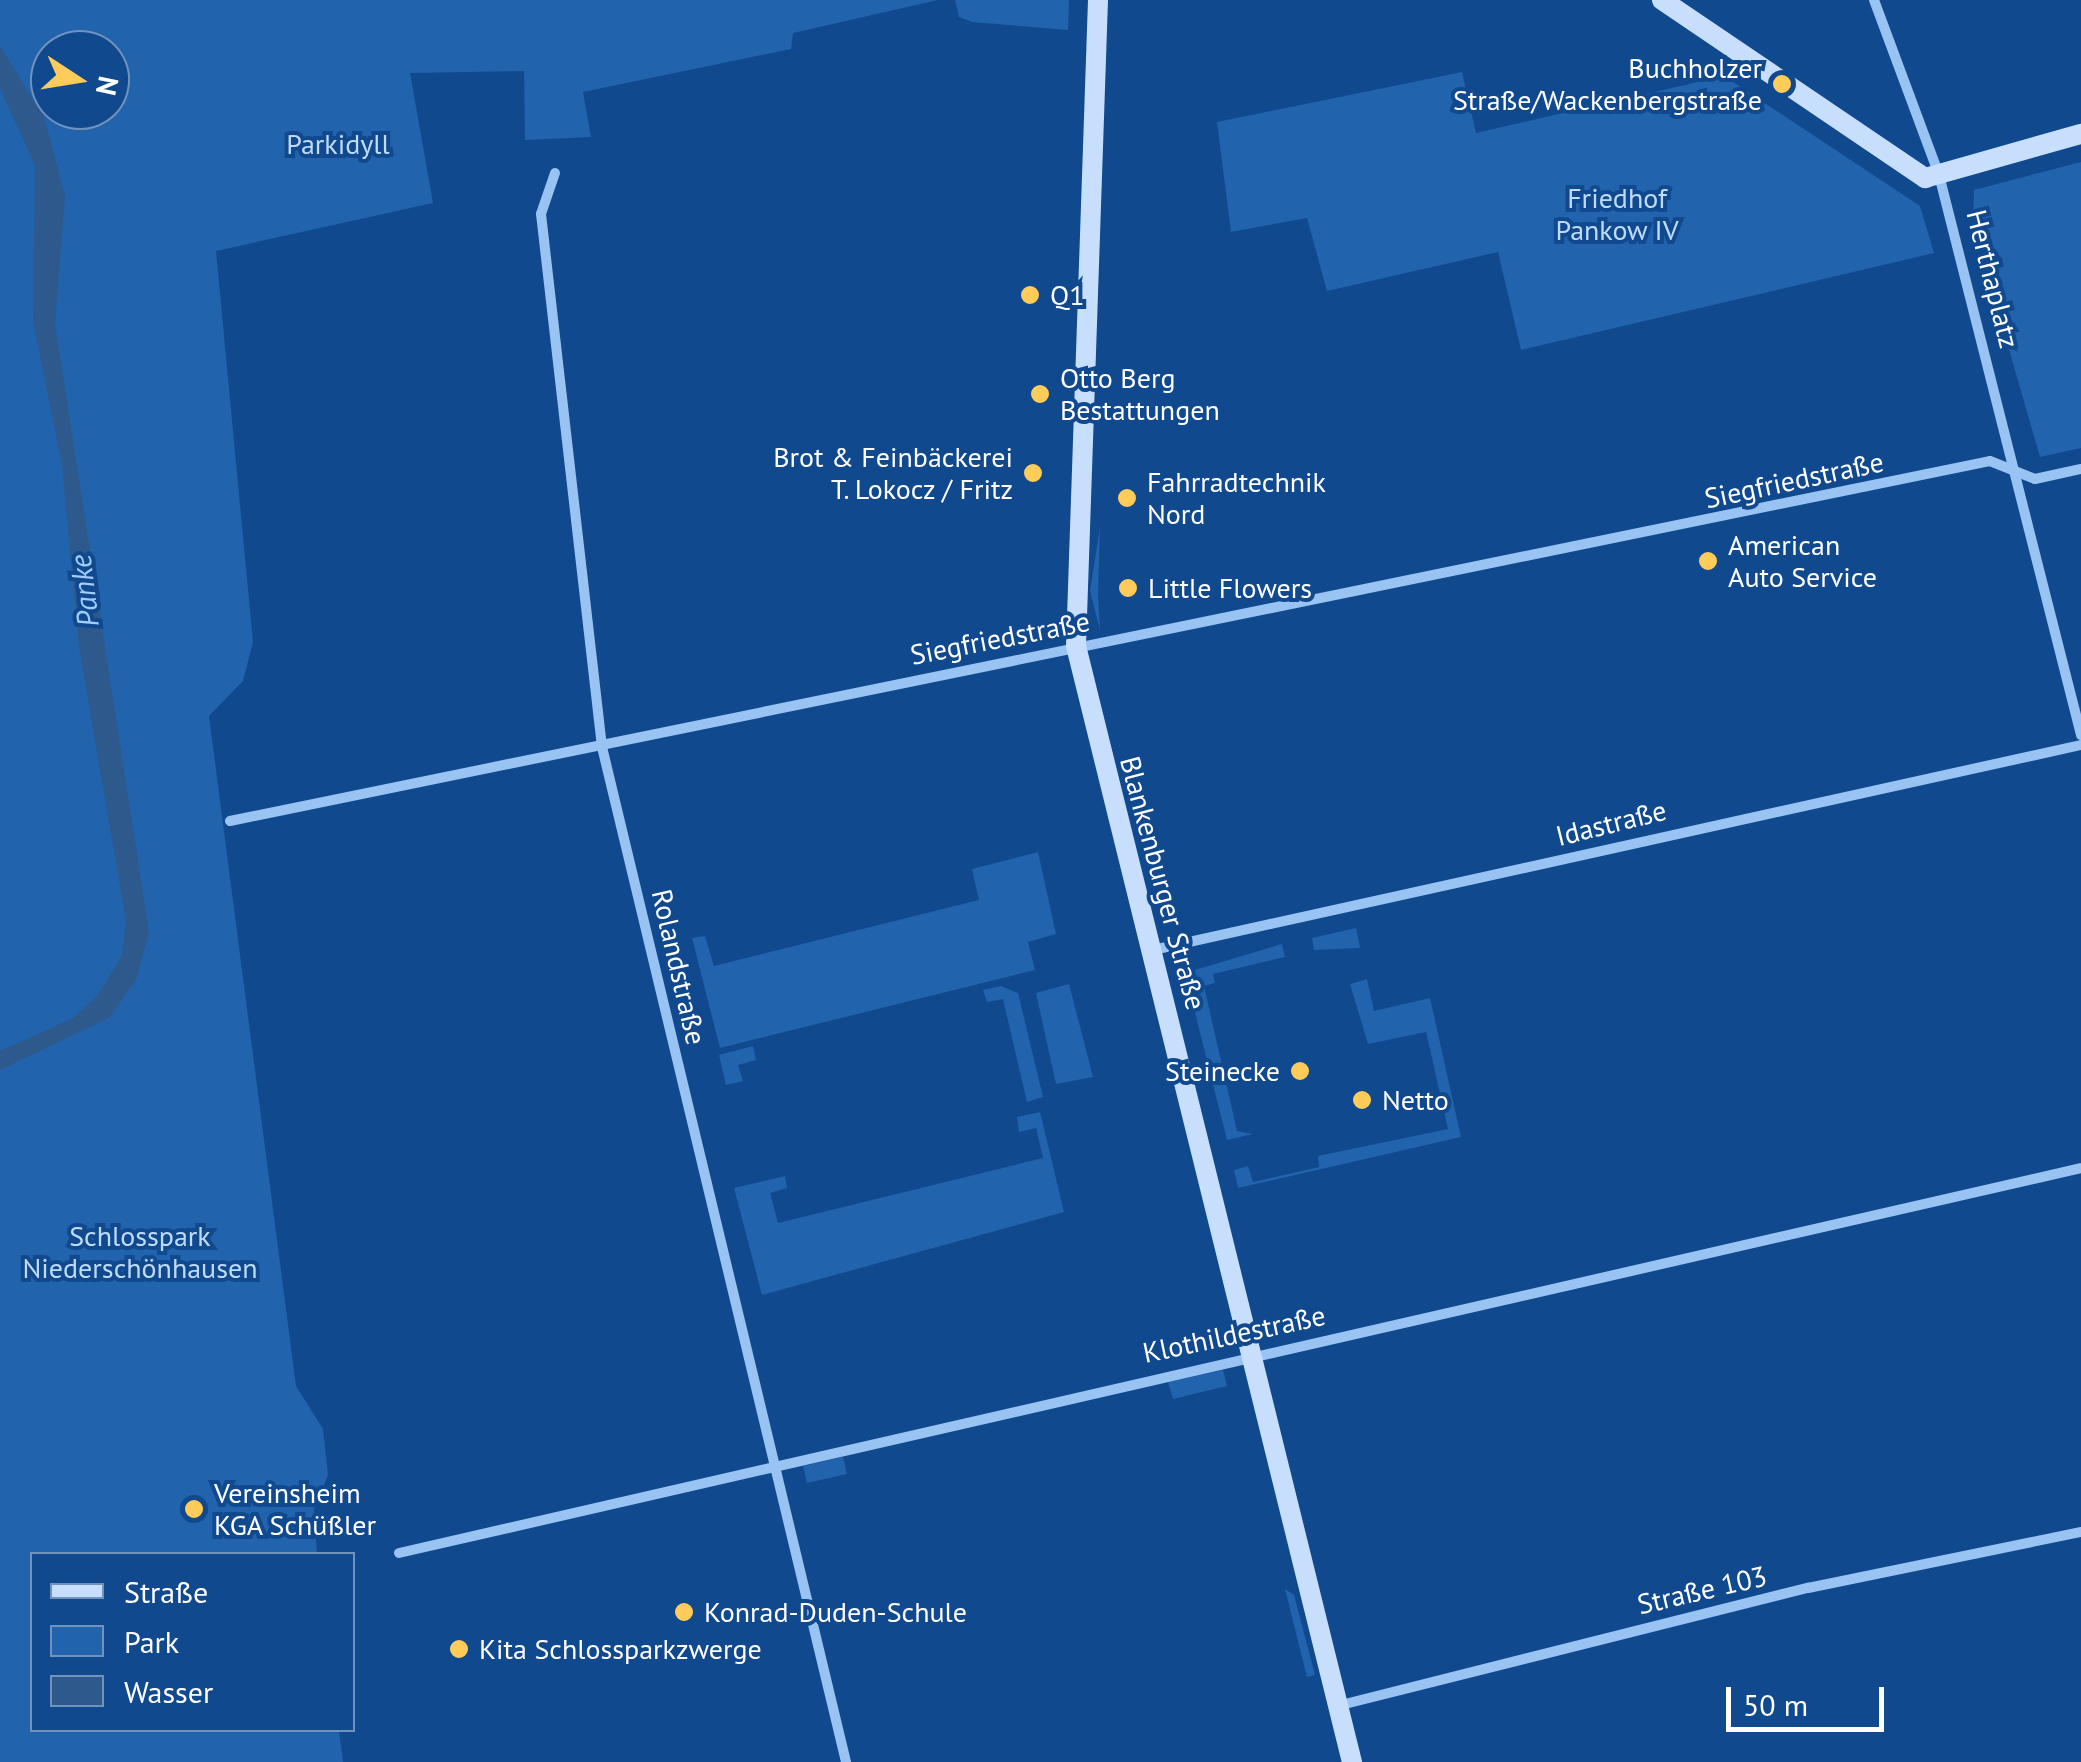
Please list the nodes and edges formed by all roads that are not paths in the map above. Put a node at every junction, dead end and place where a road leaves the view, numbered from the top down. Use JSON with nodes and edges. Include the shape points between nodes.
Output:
{"nodes":[{"id":1,"x":1098,"y":0,"type":"edge"},
{"id":2,"x":1662,"y":0,"type":"edge"},
{"id":3,"x":1874,"y":0,"type":"edge"},
{"id":4,"x":2081,"y":134,"type":"edge"},
{"id":5,"x":555,"y":173,"type":"dead end"},
{"id":6,"x":1939,"y":175,"type":"junction"},
{"id":7,"x":2081,"y":469,"type":"edge"},
{"id":8,"x":2013,"y":471,"type":"junction"},
{"id":9,"x":1076,"y":646,"type":"junction"},
{"id":10,"x":2081,"y":734,"type":"edge"},
{"id":11,"x":2081,"y":746,"type":"edge"},
{"id":12,"x":602,"y":747,"type":"junction"},
{"id":13,"x":230,"y":821,"type":"dead end"},
{"id":14,"x":1153,"y":950,"type":"junction"},
{"id":15,"x":2081,"y":1168,"type":"edge"},
{"id":16,"x":1251,"y":1355,"type":"junction"},
{"id":17,"x":772,"y":1463,"type":"junction"},
{"id":18,"x":2081,"y":1532,"type":"edge"},
{"id":19,"x":399,"y":1553,"type":"dead end"},
{"id":20,"x":1338,"y":1706,"type":"junction"},
{"id":21,"x":846,"y":1762,"type":"edge"},
{"id":22,"x":1352,"y":1762,"type":"edge"}],
"edges":[{"from":1,"to":9,"type":"main road","name":"Blankenburger Straße"},
{"from":2,"to":6,"type":"main road","via":[[1925,178]]},
{"from":3,"to":6,"type":"street","name":"Herthaplatz"},
{"from":4,"to":6,"type":"main road"},
{"from":5,"to":12,"type":"street","name":"Rolandstraße","via":[[541,214]]},
{"from":6,"to":8,"type":"street","name":"Herthaplatz"},
{"from":7,"to":8,"type":"street","via":[[2035,479]]},
{"from":8,"to":9,"type":"street","name":"Siegfriedstraße","via":[[1990,460]]},
{"from":8,"to":10,"type":"street","name":"Herthaplatz"},
{"from":9,"to":12,"type":"street","name":"Siegfriedstraße"},
{"from":9,"to":14,"type":"main road","name":"Blankenburger Straße"},
{"from":11,"to":14,"type":"street","name":"Idastraße"},
{"from":12,"to":13,"type":"street","name":"Siegfriedstraße"},
{"from":12,"to":17,"type":"street","name":"Rolandstraße"},
{"from":14,"to":16,"type":"main road","name":"Blankenburger Straße"},
{"from":15,"to":16,"type":"street","name":"Klothildestraße"},
{"from":16,"to":17,"type":"street","name":"Klothildestraße"},
{"from":16,"to":20,"type":"main road","name":"Blankenburger Straße"},
{"from":17,"to":19,"type":"street","name":"Klothildestraße"},
{"from":17,"to":21,"type":"street","name":"Rolandstraße"},
{"from":18,"to":20,"type":"street","name":"Straße 103","via":[[1808,1588]]},
{"from":20,"to":22,"type":"main road","name":"Blankenburger Straße"}]}
